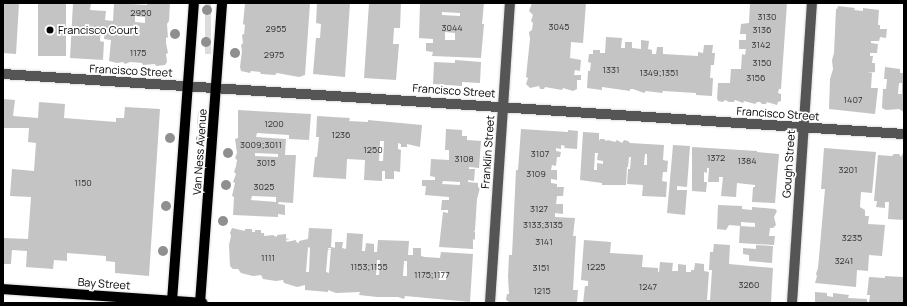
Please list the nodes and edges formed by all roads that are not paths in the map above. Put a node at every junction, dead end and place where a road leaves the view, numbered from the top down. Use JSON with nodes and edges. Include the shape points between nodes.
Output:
{"nodes":[{"id":1,"x":194,"y":3,"type":"edge"},
{"id":2,"x":222,"y":3,"type":"edge"},
{"id":3,"x":510,"y":3,"type":"edge"},
{"id":4,"x":812,"y":3,"type":"edge"},
{"id":5,"x":3,"y":74,"type":"edge"},
{"id":6,"x":188,"y":86,"type":"junction"},
{"id":7,"x":216,"y":88,"type":"junction"},
{"id":8,"x":503,"y":106,"type":"junction"},
{"id":9,"x":804,"y":127,"type":"junction"},
{"id":10,"x":904,"y":134,"type":"edge"},
{"id":11,"x":3,"y":289,"type":"edge"},
{"id":12,"x":172,"y":302,"type":"edge"},
{"id":13,"x":200,"y":303,"type":"edge"},
{"id":14,"x":204,"y":303,"type":"edge"},
{"id":15,"x":490,"y":303,"type":"edge"},
{"id":16,"x":792,"y":303,"type":"edge"}],
"edges":[{"from":1,"to":6,"type":"main road","name":"Van Ness Avenue"},
{"from":2,"to":7,"type":"main road","name":"Van Ness Avenue"},
{"from":3,"to":8,"type":"street","name":"Franklin Street"},
{"from":4,"to":9,"type":"street","name":"Gough Street"},
{"from":5,"to":6,"type":"street","name":"Francisco Street"},
{"from":6,"to":7,"type":"street","name":"Francisco Street"},
{"from":6,"to":12,"type":"main road","name":"Van Ness Avenue"},
{"from":7,"to":8,"type":"street","name":"Francisco Street"},
{"from":7,"to":13,"type":"main road","name":"Van Ness Avenue"},
{"from":8,"to":9,"type":"street","name":"Francisco Street"},
{"from":8,"to":15,"type":"street","name":"Franklin Street"},
{"from":9,"to":10,"type":"street","name":"Francisco Street"},
{"from":9,"to":16,"type":"street","name":"Gough Street"},
{"from":11,"to":12,"type":"main road","name":"Bay Street"},
{"from":12,"to":13,"type":"main road","name":"Bay Street"},
{"from":13,"to":14,"type":"main road","name":"Bay Street"}]}
